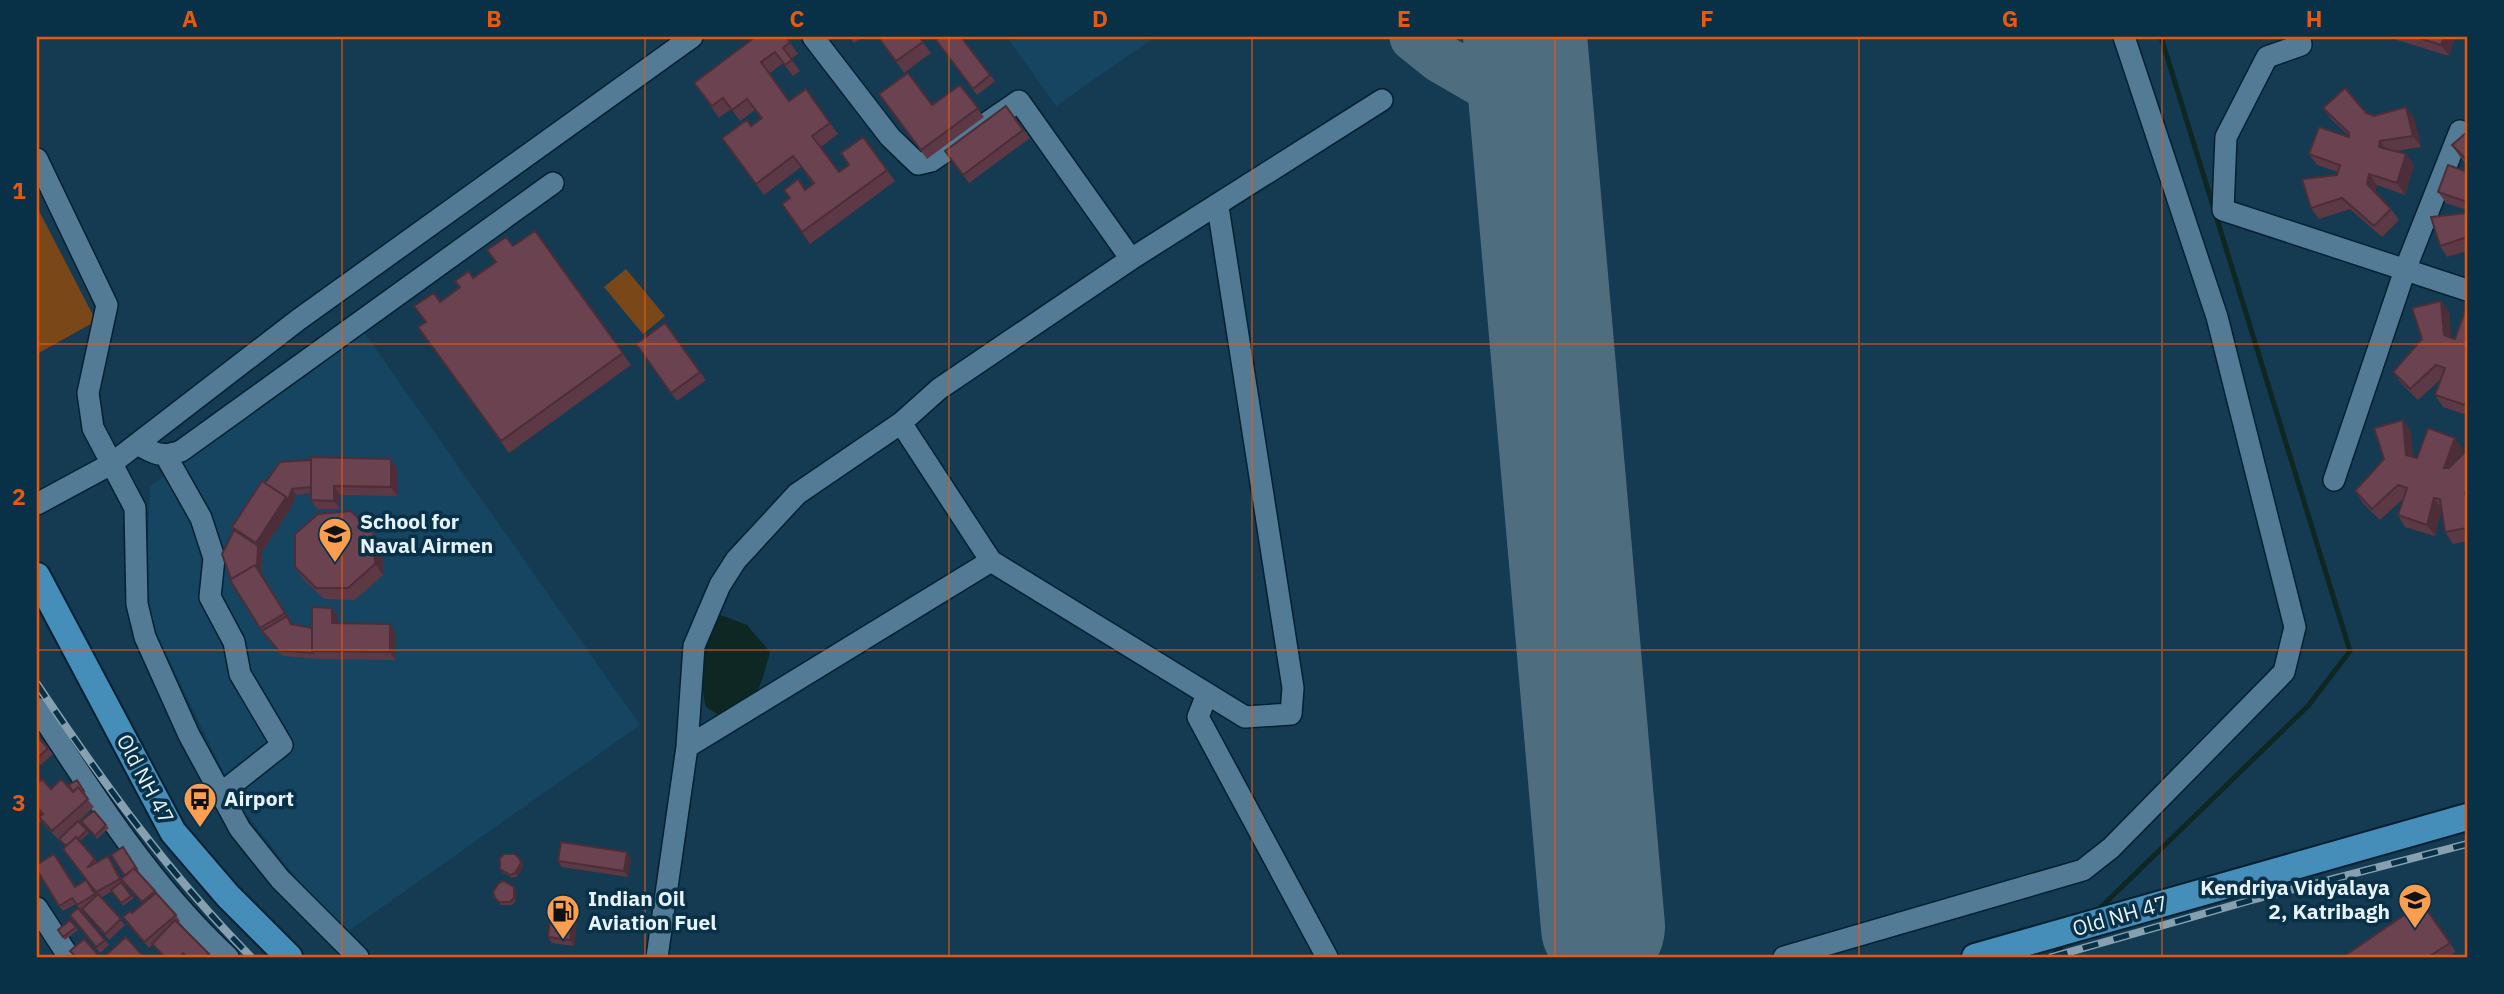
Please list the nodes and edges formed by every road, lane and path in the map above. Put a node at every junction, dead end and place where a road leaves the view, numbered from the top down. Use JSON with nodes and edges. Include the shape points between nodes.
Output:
{"nodes":[{"id":1,"x":692,"y":37,"type":"edge"},
{"id":2,"x":813,"y":37,"type":"edge"},
{"id":3,"x":2124,"y":37,"type":"edge"},
{"id":4,"x":2300,"y":37,"type":"edge"},
{"id":5,"x":1382,"y":100,"type":"dead end"},
{"id":6,"x":2460,"y":131,"type":"dead end"},
{"id":7,"x":37,"y":159,"type":"edge"},
{"id":8,"x":553,"y":183,"type":"dead end"},
{"id":9,"x":1217,"y":208,"type":"junction"},
{"id":10,"x":1131,"y":260,"type":"junction"},
{"id":11,"x":2405,"y":270,"type":"junction"},
{"id":12,"x":2467,"y":290,"type":"edge"},
{"id":13,"x":901,"y":424,"type":"junction"},
{"id":14,"x":138,"y":444,"type":"junction"},
{"id":15,"x":166,"y":456,"type":"junction"},
{"id":16,"x":111,"y":464,"type":"junction"},
{"id":17,"x":2334,"y":480,"type":"dead end"},
{"id":18,"x":37,"y":504,"type":"edge"},
{"id":19,"x":991,"y":561,"type":"junction"},
{"id":20,"x":37,"y":576,"type":"edge"},
{"id":21,"x":1207,"y":694,"type":"junction"},
{"id":22,"x":37,"y":708,"type":"edge"},
{"id":23,"x":687,"y":747,"type":"junction"},
{"id":24,"x":220,"y":794,"type":"junction"},
{"id":25,"x":2467,"y":817,"type":"edge"},
{"id":26,"x":37,"y":908,"type":"edge"},
{"id":27,"x":69,"y":957,"type":"edge"},
{"id":28,"x":228,"y":957,"type":"edge"},
{"id":29,"x":289,"y":957,"type":"edge"},
{"id":30,"x":358,"y":957,"type":"edge"},
{"id":31,"x":657,"y":957,"type":"edge"},
{"id":32,"x":1327,"y":957,"type":"edge"},
{"id":33,"x":1784,"y":957,"type":"edge"},
{"id":34,"x":1975,"y":957,"type":"edge"}],
"edges":[{"from":1,"to":14,"type":"street","via":[[298,320]]},
{"from":2,"to":10,"type":"street","via":[[890,137],[918,164],[931,161],[1018,101]]},
{"from":3,"to":33,"type":"street","via":[[2224,344],[2295,627],[2284,672],[2111,848],[2083,870]]},
{"from":4,"to":11,"type":"street","via":[[2301,45],[2267,57],[2226,137],[2223,210]]},
{"from":5,"to":9,"type":"street"},
{"from":6,"to":11,"type":"street"},
{"from":7,"to":16,"type":"street","via":[[107,305],[88,393],[93,428]]},
{"from":8,"to":15,"type":"street","via":[[181,451]]},
{"from":9,"to":10,"type":"street"},
{"from":9,"to":21,"type":"street","via":[[1293,688],[1291,714],[1245,717]]},
{"from":10,"to":13,"type":"street","via":[[939,389]]},
{"from":11,"to":12,"type":"street"},
{"from":11,"to":17,"type":"street"},
{"from":13,"to":19,"type":"street"},
{"from":13,"to":23,"type":"street","via":[[797,494],[736,560],[694,646]]},
{"from":14,"to":15,"type":"street"},
{"from":14,"to":16,"type":"street"},
{"from":15,"to":24,"type":"street","via":[[214,558],[210,597],[234,642],[240,674],[282,745]]},
{"from":16,"to":18,"type":"street"},
{"from":16,"to":24,"type":"street","via":[[135,508],[137,604],[145,637]]},
{"from":19,"to":21,"type":"street"},
{"from":19,"to":23,"type":"street"},
{"from":20,"to":29,"type":"main road","name":"Old NH 47","via":[[173,832]]},
{"from":21,"to":32,"type":"street","via":[[1198,717]]},
{"from":22,"to":28,"type":"street","via":[[109,815],[198,929]]},
{"from":23,"to":31,"type":"street"},
{"from":24,"to":30,"type":"street","via":[[240,829],[280,879]]},
{"from":25,"to":34,"type":"main road","name":"Old NH 47"},
{"from":26,"to":27,"type":"street"}]}
